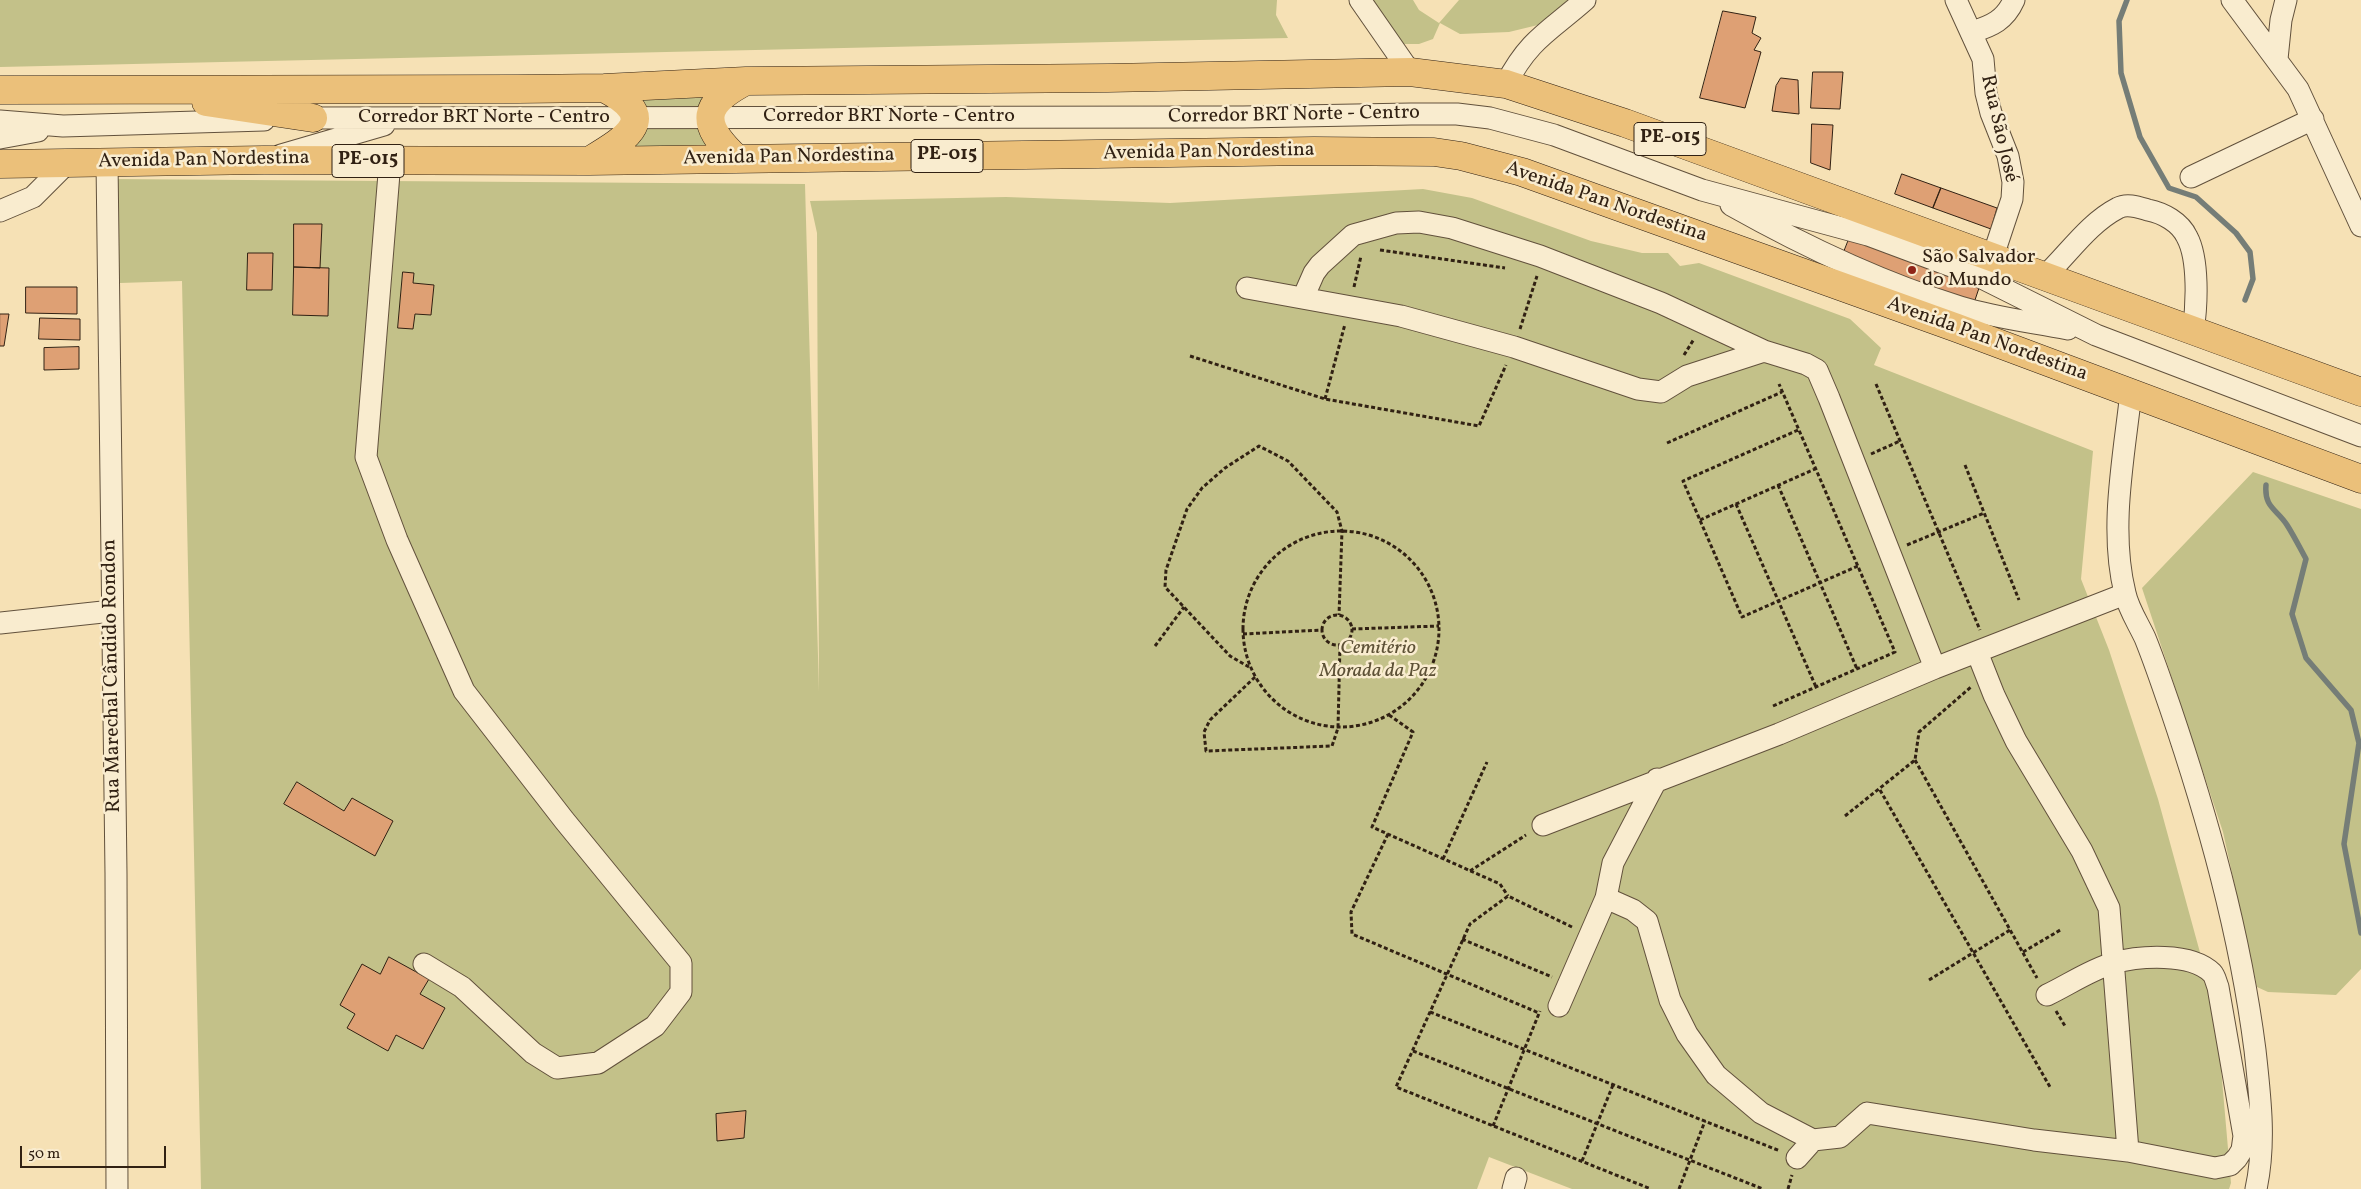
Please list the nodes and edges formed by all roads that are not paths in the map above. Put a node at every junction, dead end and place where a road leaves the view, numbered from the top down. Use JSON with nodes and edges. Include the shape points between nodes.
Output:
{"nodes":[{"id":1,"x":1360,"y":0,"type":"edge"},
{"id":2,"x":1585,"y":0,"type":"edge"},
{"id":3,"x":1956,"y":0,"type":"edge"},
{"id":4,"x":2014,"y":0,"type":"edge"},
{"id":5,"x":2232,"y":0,"type":"edge"},
{"id":6,"x":2286,"y":0,"type":"edge"},
{"id":7,"x":1972,"y":32,"type":"junction"},
{"id":8,"x":2277,"y":59,"type":"junction"},
{"id":9,"x":1410,"y":72,"type":"junction"},
{"id":10,"x":746,"y":81,"type":"junction"},
{"id":11,"x":1506,"y":84,"type":"junction"},
{"id":12,"x":604,"y":88,"type":"junction"},
{"id":13,"x":0,"y":90,"type":"edge"},
{"id":14,"x":124,"y":90,"type":"junction"},
{"id":15,"x":635,"y":117,"type":"junction"},
{"id":16,"x":313,"y":118,"type":"junction"},
{"id":17,"x":408,"y":118,"type":"junction"},
{"id":18,"x":710,"y":118,"type":"junction"},
{"id":19,"x":2313,"y":119,"type":"junction"},
{"id":20,"x":0,"y":121,"type":"edge"},
{"id":21,"x":63,"y":126,"type":"junction"},
{"id":22,"x":0,"y":138,"type":"edge"},
{"id":23,"x":736,"y":158,"type":"junction"},
{"id":24,"x":264,"y":160,"type":"junction"},
{"id":25,"x":390,"y":161,"type":"junction"},
{"id":26,"x":589,"y":161,"type":"junction"},
{"id":27,"x":108,"y":162,"type":"junction"},
{"id":28,"x":66,"y":163,"type":"junction"},
{"id":29,"x":0,"y":164,"type":"edge"},
{"id":30,"x":2191,"y":177,"type":"dead end"},
{"id":31,"x":1702,"y":190,"type":"junction"},
{"id":32,"x":0,"y":211,"type":"edge"},
{"id":33,"x":2361,"y":226,"type":"edge"},
{"id":34,"x":1993,"y":256,"type":"junction"},
{"id":35,"x":2046,"y":275,"type":"junction"},
{"id":36,"x":1247,"y":288,"type":"dead end"},
{"id":37,"x":1303,"y":298,"type":"junction"},
{"id":38,"x":2193,"y":331,"type":"junction"},
{"id":39,"x":2096,"y":335,"type":"junction"},
{"id":40,"x":1764,"y":351,"type":"junction"},
{"id":41,"x":2131,"y":392,"type":"junction"},
{"id":42,"x":2361,"y":392,"type":"edge"},
{"id":43,"x":2361,"y":436,"type":"edge"},
{"id":44,"x":2361,"y":479,"type":"edge"},
{"id":45,"x":2125,"y":594,"type":"junction"},
{"id":46,"x":112,"y":611,"type":"junction"},
{"id":47,"x":0,"y":623,"type":"edge"},
{"id":48,"x":1983,"y":649,"type":"junction"},
{"id":49,"x":1935,"y":668,"type":"junction"},
{"id":50,"x":1657,"y":779,"type":"junction"},
{"id":51,"x":1543,"y":825,"type":"road end"},
{"id":52,"x":1606,"y":898,"type":"junction"},
{"id":53,"x":424,"y":964,"type":"dead end"},
{"id":54,"x":2112,"y":964,"type":"junction"},
{"id":55,"x":2047,"y":994,"type":"road end"},
{"id":56,"x":2248,"y":999,"type":"junction"},
{"id":57,"x":1551,"y":1005,"type":"road end"},
{"id":58,"x":2221,"y":1006,"type":"junction"},
{"id":59,"x":1813,"y":1140,"type":"junction"},
{"id":60,"x":2128,"y":1151,"type":"junction"},
{"id":61,"x":1797,"y":1158,"type":"road end"},
{"id":62,"x":117,"y":1189,"type":"edge"},
{"id":63,"x":2256,"y":1189,"type":"edge"}],
"edges":[{"from":1,"to":9,"type":"street"},
{"from":2,"to":11,"type":"street","via":[[1528,48],[1514,66]]},
{"from":3,"to":7,"type":"street","name":"Rua São José"},
{"from":4,"to":7,"type":"street","via":[[2001,20],[1991,27]]},
{"from":5,"to":8,"type":"street"},
{"from":6,"to":8,"type":"street"},
{"from":7,"to":34,"type":"street","name":"Rua São José","via":[[1983,59],[1986,93],[2008,156],[2013,182],[2012,199]]},
{"from":8,"to":19,"type":"street","via":[[2298,89]]},
{"from":9,"to":10,"type":"highway","number":"PE-015"},
{"from":9,"to":11,"type":"highway","number":"PE-015"},
{"from":10,"to":12,"type":"highway","number":"PE-015"},
{"from":10,"to":18,"type":"highway","via":[[714,103]]},
{"from":11,"to":34,"type":"highway","number":"PE-015","via":[[1734,161]]},
{"from":12,"to":14,"type":"highway","number":"PE-015"},
{"from":12,"to":15,"type":"highway","via":[[631,105]]},
{"from":13,"to":14,"type":"highway","number":"PE-015"},
{"from":14,"to":16,"type":"highway"},
{"from":15,"to":17,"type":"street","name":"Corredor BRT Norte - Centro"},
{"from":15,"to":18,"type":"street","name":"Corredor BRT Norte - Centro"},
{"from":15,"to":26,"type":"highway","via":[[626,137]]},
{"from":16,"to":17,"type":"street","name":"Corredor BRT Norte - Centro"},
{"from":16,"to":21,"type":"street","name":"Corredor BRT Norte - Centro"},
{"from":17,"to":24,"type":"street"},
{"from":18,"to":23,"type":"highway","via":[[711,129],[718,140]]},
{"from":18,"to":31,"type":"street","name":"Corredor BRT Norte - Centro","via":[[1457,114],[1519,124]]},
{"from":19,"to":30,"type":"street"},
{"from":19,"to":33,"type":"street"},
{"from":20,"to":21,"type":"street","name":"Corredor BRT Norte - Centro"},
{"from":21,"to":22,"type":"street","name":"Corredor BRT Norte - Centro"},
{"from":23,"to":26,"type":"highway","name":"Avenida Pan Nordestina","number":"PE-015"},
{"from":23,"to":41,"type":"highway","name":"Avenida Pan Nordestina","number":"PE-015","via":[[1314,151],[1434,152],[1461,156],[1577,190]]},
{"from":24,"to":25,"type":"highway","name":"Avenida Pan Nordestina","number":"PE-015"},
{"from":24,"to":27,"type":"highway","name":"Avenida Pan Nordestina","number":"PE-015"},
{"from":25,"to":26,"type":"highway","name":"Avenida Pan Nordestina","number":"PE-015"},
{"from":25,"to":53,"type":"street","via":[[366,457],[397,540],[464,691],[681,963],[681,992],[655,1026],[598,1063],[556,1068],[533,1053],[462,987]]},
{"from":27,"to":28,"type":"highway","name":"Avenida Pan Nordestina","number":"PE-015"},
{"from":27,"to":46,"type":"street","name":"Rua Marechal Cândido Rondon"},
{"from":28,"to":29,"type":"highway","name":"Avenida Pan Nordestina","number":"PE-015"},
{"from":28,"to":32,"type":"street","via":[[33,198]]},
{"from":31,"to":39,"type":"street","name":"Corredor BRT Norte - Centro","via":[[1886,242],[1978,276]]},
{"from":31,"to":39,"type":"street","name":"Corredor BRT Norte - Centro","via":[[1841,263],[1952,304]]},
{"from":34,"to":35,"type":"highway","number":"PE-015"},
{"from":35,"to":38,"type":"highway","number":"PE-015"},
{"from":35,"to":38,"type":"street","via":[[2079,239],[2120,207],[2130,205],[2160,212],[2180,226],[2188,237],[2195,272]]},
{"from":36,"to":37,"type":"street"},
{"from":37,"to":40,"type":"street","via":[[1350,305],[1429,324],[1514,347],[1638,389],[1661,392],[1687,376]]},
{"from":37,"to":40,"type":"street","via":[[1314,273],[1353,235],[1396,223],[1419,222],[1452,228],[1540,256],[1661,303]]},
{"from":38,"to":42,"type":"highway","number":"PE-015"},
{"from":39,"to":43,"type":"street","name":"Corredor BRT Norte - Centro"},
{"from":40,"to":49,"type":"street","via":[[1817,370]]},
{"from":41,"to":44,"type":"highway","name":"Avenida Pan Nordestina","number":"PE-015"},
{"from":41,"to":45,"type":"street","via":[[2120,498],[2119,543]]},
{"from":45,"to":48,"type":"street"},
{"from":45,"to":56,"type":"street","via":[[2170,706],[2208,827]]},
{"from":46,"to":47,"type":"street"},
{"from":46,"to":62,"type":"street","name":"Rua Marechal Cândido Rondon"},
{"from":48,"to":49,"type":"street"},
{"from":48,"to":54,"type":"street","via":[[1985,675],[2016,741],[2077,843],[2109,908]]},
{"from":49,"to":50,"type":"street","via":[[1779,734]]},
{"from":50,"to":51,"type":"street"},
{"from":50,"to":52,"type":"street","via":[[1613,863]]},
{"from":52,"to":57,"type":"street"},
{"from":52,"to":59,"type":"street","via":[[1634,910],[1647,921],[1670,1000],[1687,1034],[1716,1075],[1761,1113]]},
{"from":54,"to":55,"type":"street"},
{"from":54,"to":58,"type":"street","via":[[2159,957],[2200,964],[2214,974]]},
{"from":54,"to":60,"type":"street"},
{"from":56,"to":58,"type":"street"},
{"from":56,"to":63,"type":"street","via":[[2262,1136]]},
{"from":58,"to":60,"type":"street","via":[[2244,1136],[2242,1150],[2230,1165],[2215,1168]]},
{"from":59,"to":60,"type":"street","via":[[1840,1137],[1867,1113],[2034,1140]]},
{"from":59,"to":61,"type":"street"}]}
